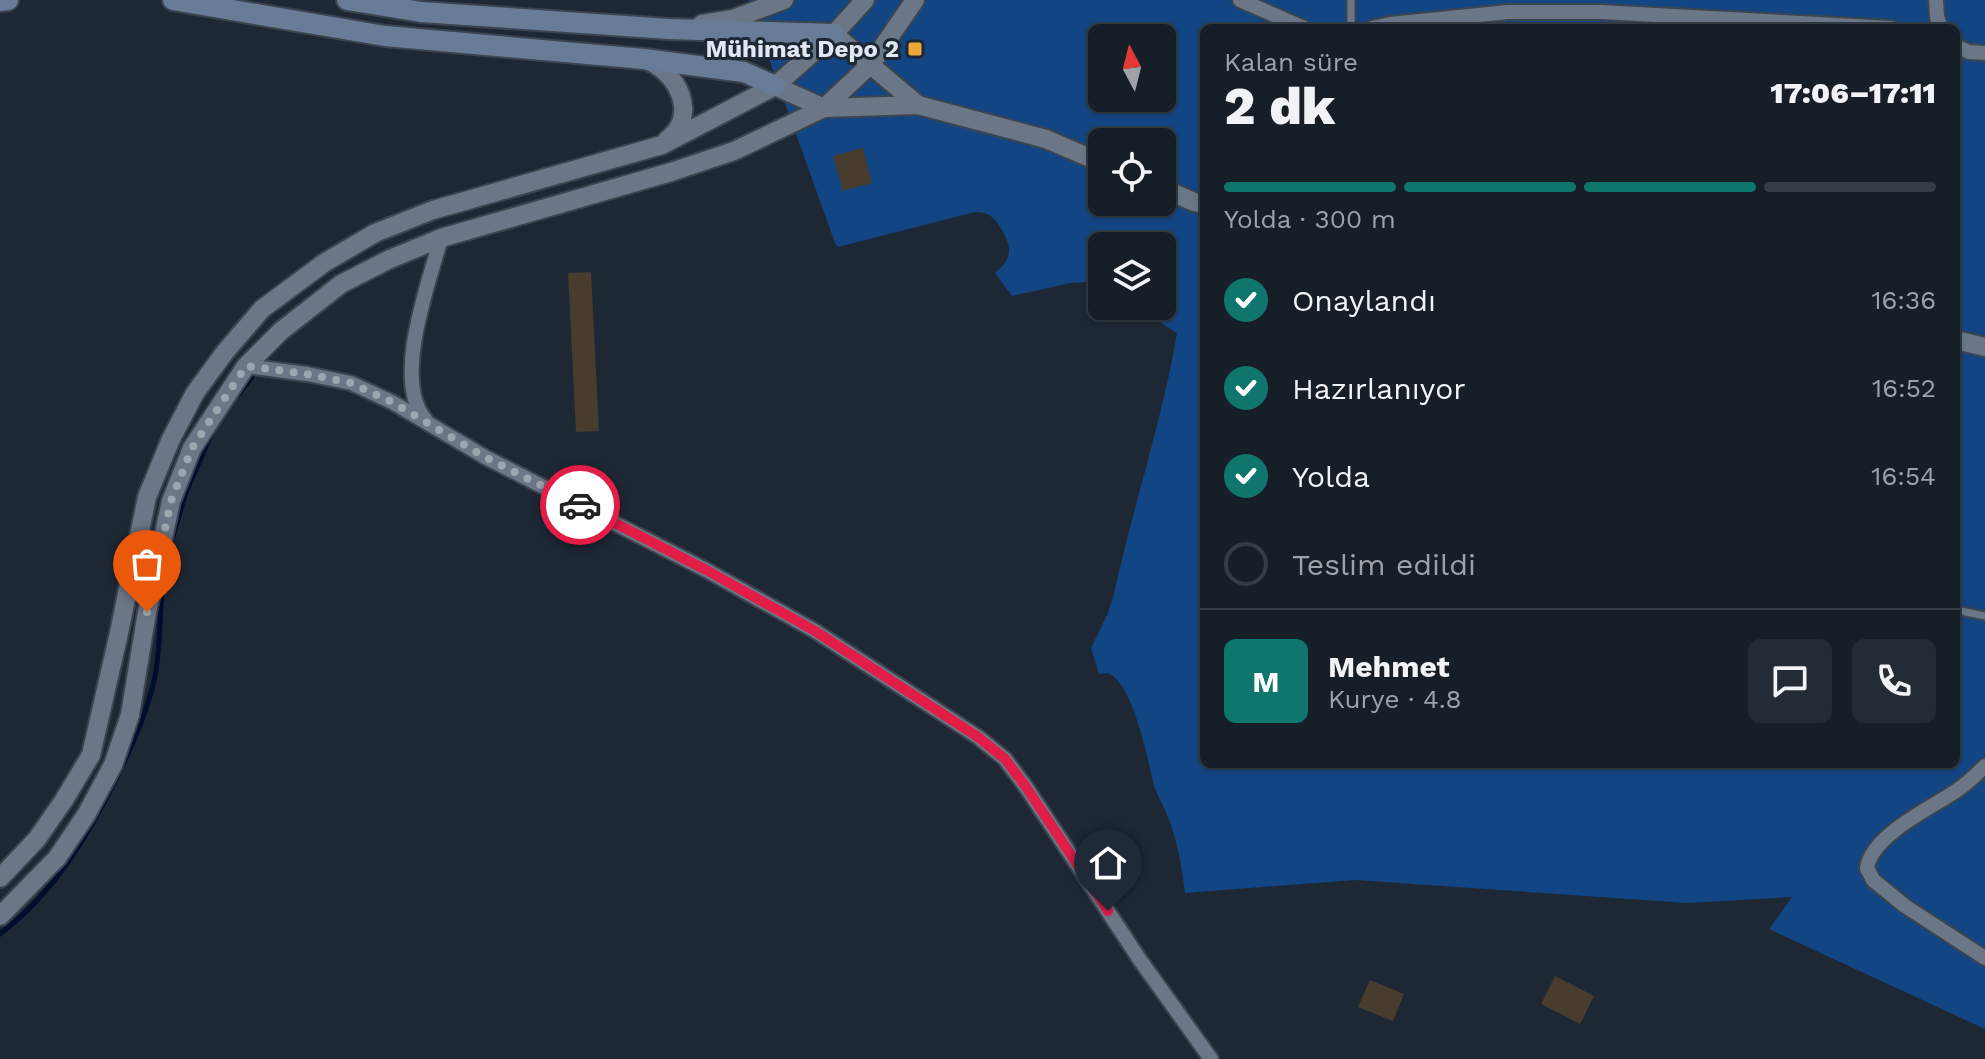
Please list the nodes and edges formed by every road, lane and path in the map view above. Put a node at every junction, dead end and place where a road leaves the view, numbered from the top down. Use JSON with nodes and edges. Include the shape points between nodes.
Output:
{"nodes":[{"id":1,"x":8,"y":0,"type":"edge"},
{"id":2,"x":173,"y":0,"type":"edge"},
{"id":3,"x":347,"y":0,"type":"edge"},
{"id":4,"x":784,"y":0,"type":"edge"},
{"id":5,"x":865,"y":0,"type":"edge"},
{"id":6,"x":915,"y":0,"type":"edge"},
{"id":7,"x":1240,"y":0,"type":"edge"},
{"id":8,"x":1351,"y":0,"type":"edge"},
{"id":9,"x":1936,"y":0,"type":"edge"},
{"id":10,"x":0,"y":1,"type":"edge"},
{"id":11,"x":1295,"y":24,"type":"edge"},
{"id":12,"x":1351,"y":24,"type":"edge"},
{"id":13,"x":1390,"y":24,"type":"edge"},
{"id":14,"x":1818,"y":24,"type":"edge"},
{"id":15,"x":1940,"y":24,"type":"edge"},
{"id":16,"x":669,"y":29,"type":"junction"},
{"id":17,"x":834,"y":34,"type":"junction"},
{"id":18,"x":1960,"y":48,"type":"edge"},
{"id":19,"x":1985,"y":53,"type":"edge"},
{"id":20,"x":644,"y":59,"type":"junction"},
{"id":21,"x":871,"y":64,"type":"junction"},
{"id":22,"x":775,"y":86,"type":"junction"},
{"id":23,"x":918,"y":105,"type":"junction"},
{"id":24,"x":824,"y":108,"type":"junction"},
{"id":25,"x":662,"y":145,"type":"junction"},
{"id":26,"x":1088,"y":157,"type":"edge"},
{"id":27,"x":1176,"y":194,"type":"edge"},
{"id":28,"x":1200,"y":203,"type":"edge"},
{"id":29,"x":441,"y":238,"type":"junction"},
{"id":30,"x":1960,"y":341,"type":"edge"},
{"id":31,"x":1985,"y":347,"type":"edge"},
{"id":32,"x":246,"y":366,"type":"junction"},
{"id":33,"x":431,"y":426,"type":"junction"},
{"id":34,"x":1960,"y":611,"type":"edge"},
{"id":35,"x":1985,"y":616,"type":"edge"},
{"id":36,"x":1985,"y":766,"type":"edge"},
{"id":37,"x":0,"y":878,"type":"edge"},
{"id":38,"x":0,"y":916,"type":"edge"},
{"id":39,"x":1985,"y":958,"type":"edge"},
{"id":40,"x":1211,"y":1059,"type":"edge"}],
"edges":[{"from":1,"to":10,"type":"main road"},
{"from":2,"to":20,"type":"main road","via":[[385,36]]},
{"from":3,"to":16,"type":"main road","via":[[421,12]]},
{"from":4,"to":16,"type":"street","via":[[733,19]]},
{"from":5,"to":17,"type":"street"},
{"from":6,"to":21,"type":"street"},
{"from":7,"to":11,"type":"street"},
{"from":8,"to":12,"type":"lane"},
{"from":9,"to":15,"type":"street"},
{"from":13,"to":14,"type":"street","via":[[1508,12],[1601,12]]},
{"from":16,"to":17,"type":"main road"},
{"from":17,"to":21,"type":"street"},
{"from":17,"to":22,"type":"street"},
{"from":18,"to":19,"type":"street"},
{"from":20,"to":22,"type":"main road","via":[[744,72]]},
{"from":20,"to":25,"type":"street","via":[[671,75],[679,89],[681,121]]},
{"from":21,"to":23,"type":"street"},
{"from":21,"to":24,"type":"street"},
{"from":22,"to":24,"type":"street"},
{"from":22,"to":25,"type":"street"},
{"from":23,"to":24,"type":"street"},
{"from":23,"to":26,"type":"street","via":[[1046,139]]},
{"from":24,"to":29,"type":"street","via":[[734,151]]},
{"from":25,"to":37,"type":"street","via":[[433,210],[375,233],[262,309],[195,393],[147,497],[91,755],[37,839]]},
{"from":27,"to":28,"type":"street"},
{"from":29,"to":32,"type":"street","via":[[341,284]]},
{"from":29,"to":33,"type":"street","via":[[418,318],[411,383],[419,411]]},
{"from":30,"to":31,"type":"street"},
{"from":32,"to":33,"type":"street","via":[[351,383]]},
{"from":32,"to":38,"type":"street","via":[[192,448],[171,501],[130,715],[113,765],[57,858]]},
{"from":33,"to":40,"type":"street","via":[[815,631],[978,737],[1005,759],[1026,787]]},
{"from":34,"to":35,"type":"lane"},
{"from":36,"to":39,"type":"street","via":[[1897,829],[1869,858],[1867,868],[1873,880],[1905,906]]}]}
